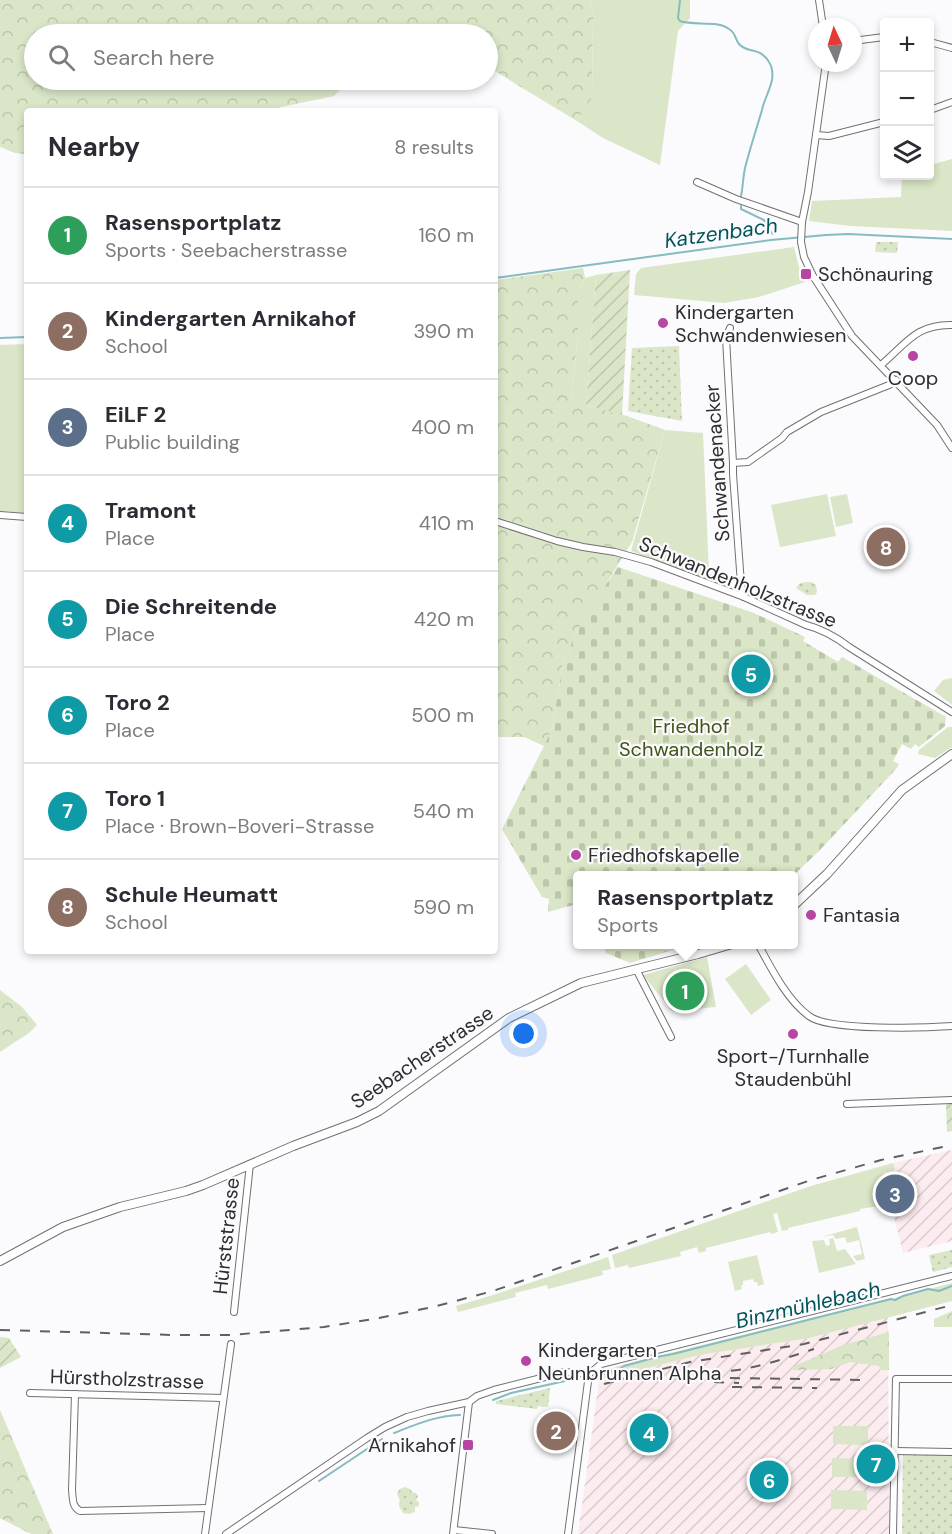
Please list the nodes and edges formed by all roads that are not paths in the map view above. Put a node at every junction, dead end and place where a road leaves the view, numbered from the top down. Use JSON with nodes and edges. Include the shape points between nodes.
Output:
{"nodes":[{"id":1,"x":819,"y":0,"type":"edge"},
{"id":2,"x":822,"y":18,"type":"edge"},
{"id":3,"x":880,"y":37,"type":"edge"},
{"id":4,"x":862,"y":39,"type":"edge"},
{"id":5,"x":934,"y":43,"type":"edge"},
{"id":6,"x":952,"y":48,"type":"edge"},
{"id":7,"x":825,"y":72,"type":"edge"},
{"id":8,"x":952,"y":102,"type":"edge"},
{"id":9,"x":934,"y":109,"type":"edge"},
{"id":10,"x":880,"y":123,"type":"edge"},
{"id":11,"x":816,"y":135,"type":"junction"},
{"id":12,"x":697,"y":182,"type":"dead end"},
{"id":13,"x":802,"y":222,"type":"junction"},
{"id":14,"x":952,"y":326,"type":"edge"},
{"id":15,"x":730,"y":328,"type":"dead end"},
{"id":16,"x":881,"y":365,"type":"junction"},
{"id":17,"x":896,"y":380,"type":"junction"},
{"id":18,"x":952,"y":448,"type":"edge"},
{"id":19,"x":733,"y":464,"type":"junction"},
{"id":20,"x":0,"y":515,"type":"edge"},
{"id":21,"x":24,"y":517,"type":"edge"},
{"id":22,"x":498,"y":522,"type":"edge"},
{"id":23,"x":744,"y":597,"type":"junction"},
{"id":24,"x":952,"y":712,"type":"edge"},
{"id":25,"x":951,"y":756,"type":"edge"},
{"id":26,"x":798,"y":901,"type":"edge"},
{"id":27,"x":717,"y":949,"type":"edge"},
{"id":28,"x":760,"y":949,"type":"edge"},
{"id":29,"x":636,"y":969,"type":"junction"},
{"id":30,"x":952,"y":1026,"type":"edge"},
{"id":31,"x":671,"y":1037,"type":"dead end"},
{"id":32,"x":952,"y":1100,"type":"edge"},
{"id":33,"x":847,"y":1104,"type":"dead end"},
{"id":34,"x":250,"y":1164,"type":"junction"},
{"id":35,"x":0,"y":1261,"type":"edge"},
{"id":36,"x":952,"y":1276,"type":"edge"},
{"id":37,"x":234,"y":1312,"type":"dead end"},
{"id":38,"x":231,"y":1344,"type":"dead end"},
{"id":39,"x":589,"y":1374,"type":"junction"},
{"id":40,"x":952,"y":1379,"type":"edge"},
{"id":41,"x":30,"y":1393,"type":"dead end"},
{"id":42,"x":75,"y":1394,"type":"junction"},
{"id":43,"x":223,"y":1398,"type":"junction"},
{"id":44,"x":469,"y":1402,"type":"junction"},
{"id":45,"x":895,"y":1451,"type":"junction"},
{"id":46,"x":952,"y":1452,"type":"edge"},
{"id":47,"x":208,"y":1508,"type":"junction"},
{"id":48,"x":453,"y":1532,"type":"edge"},
{"id":49,"x":205,"y":1534,"type":"edge"},
{"id":50,"x":226,"y":1534,"type":"edge"},
{"id":51,"x":492,"y":1534,"type":"edge"},
{"id":52,"x":568,"y":1534,"type":"edge"},
{"id":53,"x":893,"y":1534,"type":"edge"}],
"edges":[{"from":1,"to":2,"type":"street"},
{"from":3,"to":4,"type":"street"},
{"from":5,"to":6,"type":"street"},
{"from":7,"to":11,"type":"street"},
{"from":8,"to":9,"type":"street"},
{"from":10,"to":11,"type":"street","via":[[830,136]]},
{"from":11,"to":13,"type":"street"},
{"from":12,"to":13,"type":"street"},
{"from":13,"to":16,"type":"street","via":[[801,242],[809,269],[852,336]]},
{"from":14,"to":16,"type":"street","via":[[933,326],[918,332]]},
{"from":15,"to":19,"type":"street","name":"Schwandenacker","via":[[726,338]]},
{"from":16,"to":17,"type":"street"},
{"from":17,"to":18,"type":"street","via":[[937,425]]},
{"from":17,"to":19,"type":"street","via":[[822,412],[787,432],[748,462]]},
{"from":19,"to":23,"type":"street","name":"Schwandenacker"},
{"from":20,"to":21,"type":"street"},
{"from":22,"to":23,"type":"street","name":"Schwandenholzstrasse","via":[[557,541],[651,562]]},
{"from":23,"to":24,"type":"street","name":"Schwandenholzstrasse","via":[[829,633]]},
{"from":25,"to":26,"type":"street","via":[[902,790]]},
{"from":27,"to":29,"type":"street","name":"Seebacherstrasse"},
{"from":28,"to":30,"type":"street","via":[[773,973],[811,1018],[831,1024],[881,1027]]},
{"from":29,"to":31,"type":"street"},
{"from":29,"to":34,"type":"street","name":"Seebacherstrasse","via":[[581,983],[509,1018],[379,1111]]},
{"from":32,"to":33,"type":"street"},
{"from":34,"to":35,"type":"street","name":"Seebacherstrasse","via":[[186,1191],[120,1207],[63,1227]]},
{"from":34,"to":37,"type":"street","name":"Hürststrasse"},
{"from":36,"to":39,"type":"street","via":[[601,1364]]},
{"from":38,"to":43,"type":"street"},
{"from":39,"to":44,"type":"street","via":[[565,1372],[483,1393]]},
{"from":39,"to":52,"type":"street"},
{"from":40,"to":45,"type":"street","via":[[896,1379]]},
{"from":41,"to":42,"type":"street","name":"Hürstholzstrasse"},
{"from":42,"to":43,"type":"street","name":"Hürstholzstrasse"},
{"from":42,"to":47,"type":"street","via":[[75,1509]]},
{"from":43,"to":47,"type":"street"},
{"from":44,"to":48,"type":"street"},
{"from":44,"to":50,"type":"street","via":[[424,1412],[385,1427]]},
{"from":45,"to":46,"type":"street"},
{"from":45,"to":53,"type":"street"},
{"from":47,"to":49,"type":"street"},
{"from":48,"to":51,"type":"street"}]}
